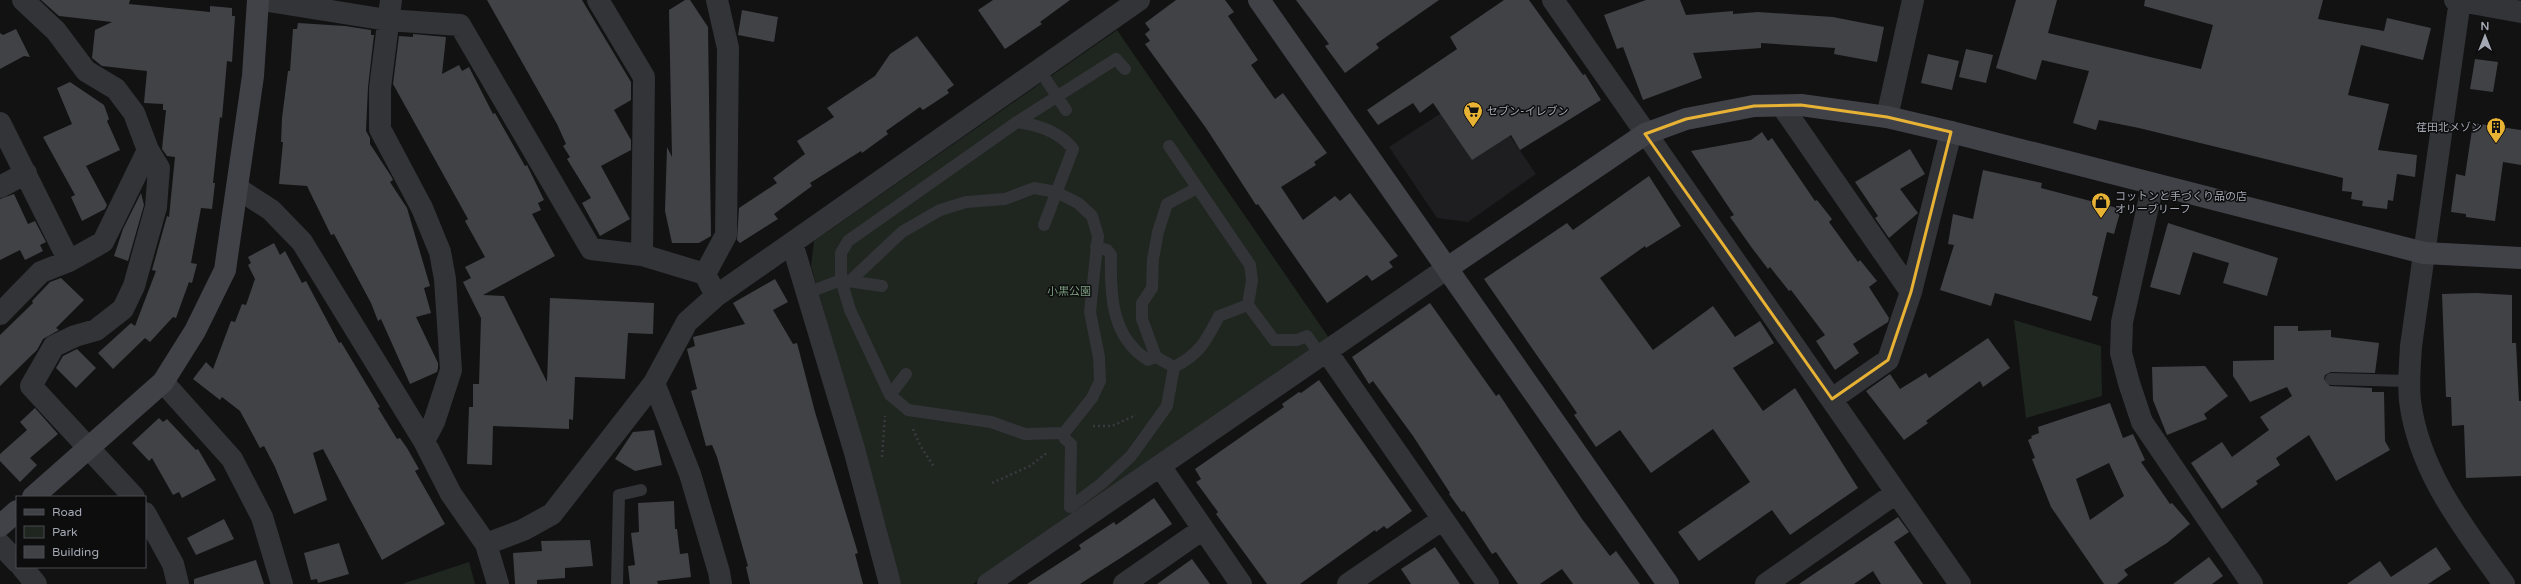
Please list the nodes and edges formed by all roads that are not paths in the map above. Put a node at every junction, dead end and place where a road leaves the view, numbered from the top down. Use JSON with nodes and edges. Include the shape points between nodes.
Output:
{"nodes":[{"id":1,"x":23,"y":0,"type":"edge"},
{"id":2,"x":258,"y":0,"type":"edge"},
{"id":3,"x":262,"y":0,"type":"edge"},
{"id":4,"x":598,"y":0,"type":"edge"},
{"id":5,"x":717,"y":0,"type":"edge"},
{"id":6,"x":1139,"y":0,"type":"edge"},
{"id":7,"x":1259,"y":0,"type":"edge"},
{"id":8,"x":1553,"y":0,"type":"edge"},
{"id":9,"x":1913,"y":0,"type":"edge"},
{"id":10,"x":2459,"y":0,"type":"edge"},
{"id":11,"x":389,"y":10,"type":"edge"},
{"id":12,"x":2521,"y":12,"type":"edge"},
{"id":13,"x":1039,"y":69,"type":"junction"},
{"id":14,"x":1125,"y":69,"type":"dead end"},
{"id":15,"x":1058,"y":97,"type":"junction"},
{"id":16,"x":1782,"y":106,"type":"junction"},
{"id":17,"x":1066,"y":110,"type":"dead end"},
{"id":18,"x":1887,"y":117,"type":"junction"},
{"id":19,"x":1017,"y":122,"type":"junction"},
{"id":20,"x":0,"y":123,"type":"edge"},
{"id":21,"x":1951,"y":132,"type":"junction"},
{"id":22,"x":1645,"y":134,"type":"junction"},
{"id":23,"x":1169,"y":146,"type":"dead end"},
{"id":24,"x":148,"y":150,"type":"junction"},
{"id":25,"x":26,"y":173,"type":"junction"},
{"id":26,"x":2153,"y":184,"type":"junction"},
{"id":27,"x":0,"y":187,"type":"edge"},
{"id":28,"x":237,"y":188,"type":"junction"},
{"id":29,"x":1197,"y":188,"type":"junction"},
{"id":30,"x":1056,"y":192,"type":"junction"},
{"id":31,"x":1044,"y":225,"type":"dead end"},
{"id":32,"x":792,"y":244,"type":"junction"},
{"id":33,"x":1096,"y":247,"type":"junction"},
{"id":34,"x":2424,"y":253,"type":"junction"},
{"id":35,"x":642,"y":255,"type":"junction"},
{"id":36,"x":2521,"y":258,"type":"edge"},
{"id":37,"x":69,"y":261,"type":"junction"},
{"id":38,"x":1449,"y":267,"type":"junction"},
{"id":39,"x":705,"y":274,"type":"junction"},
{"id":40,"x":846,"y":281,"type":"junction"},
{"id":41,"x":882,"y":286,"type":"dead end"},
{"id":42,"x":1911,"y":292,"type":"junction"},
{"id":43,"x":807,"y":293,"type":"junction"},
{"id":44,"x":716,"y":296,"type":"junction"},
{"id":45,"x":1248,"y":305,"type":"junction"},
{"id":46,"x":0,"y":314,"type":"edge"},
{"id":47,"x":1324,"y":354,"type":"junction"},
{"id":48,"x":1156,"y":358,"type":"junction"},
{"id":49,"x":1174,"y":367,"type":"junction"},
{"id":50,"x":906,"y":374,"type":"dead end"},
{"id":51,"x":2331,"y":379,"type":"dead end"},
{"id":52,"x":2409,"y":381,"type":"junction"},
{"id":53,"x":163,"y":382,"type":"junction"},
{"id":54,"x":654,"y":383,"type":"junction"},
{"id":55,"x":890,"y":395,"type":"junction"},
{"id":56,"x":1832,"y":399,"type":"junction"},
{"id":57,"x":1066,"y":433,"type":"junction"},
{"id":58,"x":424,"y":441,"type":"junction"},
{"id":59,"x":89,"y":447,"type":"junction"},
{"id":60,"x":1160,"y":466,"type":"junction"},
{"id":61,"x":641,"y":490,"type":"dead end"},
{"id":62,"x":1896,"y":493,"type":"junction"},
{"id":63,"x":34,"y":496,"type":"edge"},
{"id":64,"x":133,"y":496,"type":"edge"},
{"id":65,"x":16,"y":512,"type":"edge"},
{"id":66,"x":146,"y":515,"type":"edge"},
{"id":67,"x":1443,"y":519,"type":"junction"},
{"id":68,"x":0,"y":526,"type":"edge"},
{"id":69,"x":1204,"y":528,"type":"junction"},
{"id":70,"x":0,"y":544,"type":"edge"},
{"id":71,"x":486,"y":544,"type":"junction"},
{"id":72,"x":16,"y":561,"type":"edge"},
{"id":73,"x":23,"y":568,"type":"edge"},
{"id":74,"x":2501,"y":583,"type":"edge"},
{"id":75,"x":36,"y":584,"type":"edge"},
{"id":76,"x":178,"y":584,"type":"edge"},
{"id":77,"x":282,"y":584,"type":"edge"},
{"id":78,"x":498,"y":584,"type":"edge"},
{"id":79,"x":617,"y":584,"type":"edge"},
{"id":80,"x":720,"y":584,"type":"edge"},
{"id":81,"x":890,"y":584,"type":"edge"},
{"id":82,"x":988,"y":584,"type":"edge"},
{"id":83,"x":1124,"y":584,"type":"edge"},
{"id":84,"x":1241,"y":584,"type":"edge"},
{"id":85,"x":1348,"y":584,"type":"edge"},
{"id":86,"x":1488,"y":584,"type":"edge"},
{"id":87,"x":1668,"y":584,"type":"edge"},
{"id":88,"x":1766,"y":584,"type":"edge"},
{"id":89,"x":1960,"y":584,"type":"edge"},
{"id":90,"x":2252,"y":584,"type":"edge"}],
"edges":[{"from":1,"to":24,"type":"street","via":[[56,31],[86,71],[116,89],[134,113]]},
{"from":2,"to":28,"type":"street","via":[[253,76]]},
{"from":3,"to":11,"type":"street"},
{"from":4,"to":35,"type":"street","via":[[644,76]]},
{"from":5,"to":39,"type":"street","via":[[728,48],[726,235]]},
{"from":6,"to":13,"type":"street"},
{"from":7,"to":38,"type":"street"},
{"from":8,"to":22,"type":"street"},
{"from":9,"to":18,"type":"street"},
{"from":10,"to":12,"type":"street"},
{"from":10,"to":34,"type":"street"},
{"from":11,"to":35,"type":"street","via":[[460,25],[591,249]]},
{"from":11,"to":58,"type":"street","via":[[380,88],[380,129],[422,208],[440,252],[445,279],[451,370],[434,422]]},
{"from":13,"to":15,"type":"lane"},
{"from":13,"to":32,"type":"street"},
{"from":14,"to":15,"type":"lane","via":[[1116,59]]},
{"from":15,"to":17,"type":"lane"},
{"from":15,"to":19,"type":"lane"},
{"from":16,"to":18,"type":"street","via":[[1801,105]]},
{"from":16,"to":22,"type":"street","via":[[1754,106],[1686,119]]},
{"from":16,"to":42,"type":"street"},
{"from":18,"to":21,"type":"street"},
{"from":19,"to":30,"type":"lane","via":[[1046,129],[1066,140],[1074,149]]},
{"from":19,"to":40,"type":"lane","via":[[848,241],[841,252]]},
{"from":20,"to":25,"type":"street"},
{"from":21,"to":26,"type":"street"},
{"from":21,"to":42,"type":"street"},
{"from":22,"to":38,"type":"street"},
{"from":22,"to":56,"type":"street"},
{"from":23,"to":29,"type":"lane"},
{"from":24,"to":37,"type":"street","via":[[103,242]]},
{"from":24,"to":59,"type":"street","via":[[159,168],[156,207],[134,286],[123,309],[96,330],[54,346],[30,386]]},
{"from":25,"to":27,"type":"street"},
{"from":25,"to":37,"type":"street"},
{"from":26,"to":34,"type":"street"},
{"from":26,"to":90,"type":"street","via":[[2122,322],[2122,353],[2129,383],[2142,422]]},
{"from":28,"to":53,"type":"street","via":[[225,270],[195,331]]},
{"from":28,"to":58,"type":"street","via":[[271,210],[302,242]]},
{"from":29,"to":45,"type":"lane","via":[[1250,264],[1252,280]]},
{"from":29,"to":48,"type":"lane","via":[[1167,204],[1158,232],[1152,288],[1142,302],[1142,320]]},
{"from":30,"to":31,"type":"lane"},
{"from":30,"to":33,"type":"lane","via":[[1078,203],[1092,216],[1098,236]]},
{"from":30,"to":40,"type":"lane","via":[[1034,188],[1005,199],[966,202],[940,210],[902,232]]},
{"from":32,"to":43,"type":"street"},
{"from":32,"to":44,"type":"street"},
{"from":33,"to":48,"type":"lane","via":[[1107,250],[1111,255],[1111,299],[1116,320],[1137,353],[1148,360]]},
{"from":33,"to":57,"type":"lane","via":[[1090,312],[1099,357],[1100,381],[1092,398]]},
{"from":34,"to":36,"type":"street"},
{"from":34,"to":52,"type":"street","via":[[2410,346]]},
{"from":35,"to":39,"type":"street"},
{"from":37,"to":46,"type":"street","via":[[41,272]]},
{"from":38,"to":47,"type":"street"},
{"from":38,"to":87,"type":"street"},
{"from":39,"to":44,"type":"street"},
{"from":40,"to":41,"type":"lane"},
{"from":40,"to":43,"type":"lane"},
{"from":40,"to":55,"type":"lane","via":[[850,310]]},
{"from":42,"to":56,"type":"street","via":[[1888,360]]},
{"from":43,"to":81,"type":"street","via":[[854,449]]},
{"from":44,"to":54,"type":"street","via":[[687,322]]},
{"from":45,"to":47,"type":"lane","via":[[1274,340],[1297,340],[1307,336]]},
{"from":45,"to":49,"type":"lane","via":[[1219,316],[1208,338],[1191,358]]},
{"from":47,"to":60,"type":"street"},
{"from":47,"to":67,"type":"street"},
{"from":48,"to":49,"type":"lane"},
{"from":49,"to":57,"type":"lane","via":[[1167,406],[1135,450],[1101,484],[1070,508],[1071,444]]},
{"from":50,"to":55,"type":"lane"},
{"from":51,"to":52,"type":"lane"},
{"from":52,"to":74,"type":"street","via":[[2410,402],[2425,459],[2454,514]]},
{"from":53,"to":59,"type":"street"},
{"from":53,"to":77,"type":"street","via":[[232,459],[262,517]]},
{"from":54,"to":71,"type":"street","via":[[552,514],[523,530]]},
{"from":54,"to":80,"type":"street","via":[[690,474],[719,572]]},
{"from":55,"to":57,"type":"lane","via":[[908,410],[991,422],[1024,434]]},
{"from":56,"to":62,"type":"street"},
{"from":58,"to":71,"type":"street","via":[[451,494]]},
{"from":59,"to":63,"type":"street"},
{"from":59,"to":64,"type":"street"},
{"from":60,"to":69,"type":"street"},
{"from":60,"to":82,"type":"street"},
{"from":61,"to":79,"type":"lane","via":[[619,495]]},
{"from":62,"to":88,"type":"street"},
{"from":62,"to":89,"type":"street"},
{"from":65,"to":68,"type":"street"},
{"from":66,"to":76,"type":"street","via":[[173,564]]},
{"from":67,"to":85,"type":"street"},
{"from":67,"to":86,"type":"street"},
{"from":69,"to":83,"type":"street"},
{"from":69,"to":84,"type":"street"},
{"from":70,"to":72,"type":"street"},
{"from":71,"to":78,"type":"street"},
{"from":73,"to":75,"type":"street"}]}
